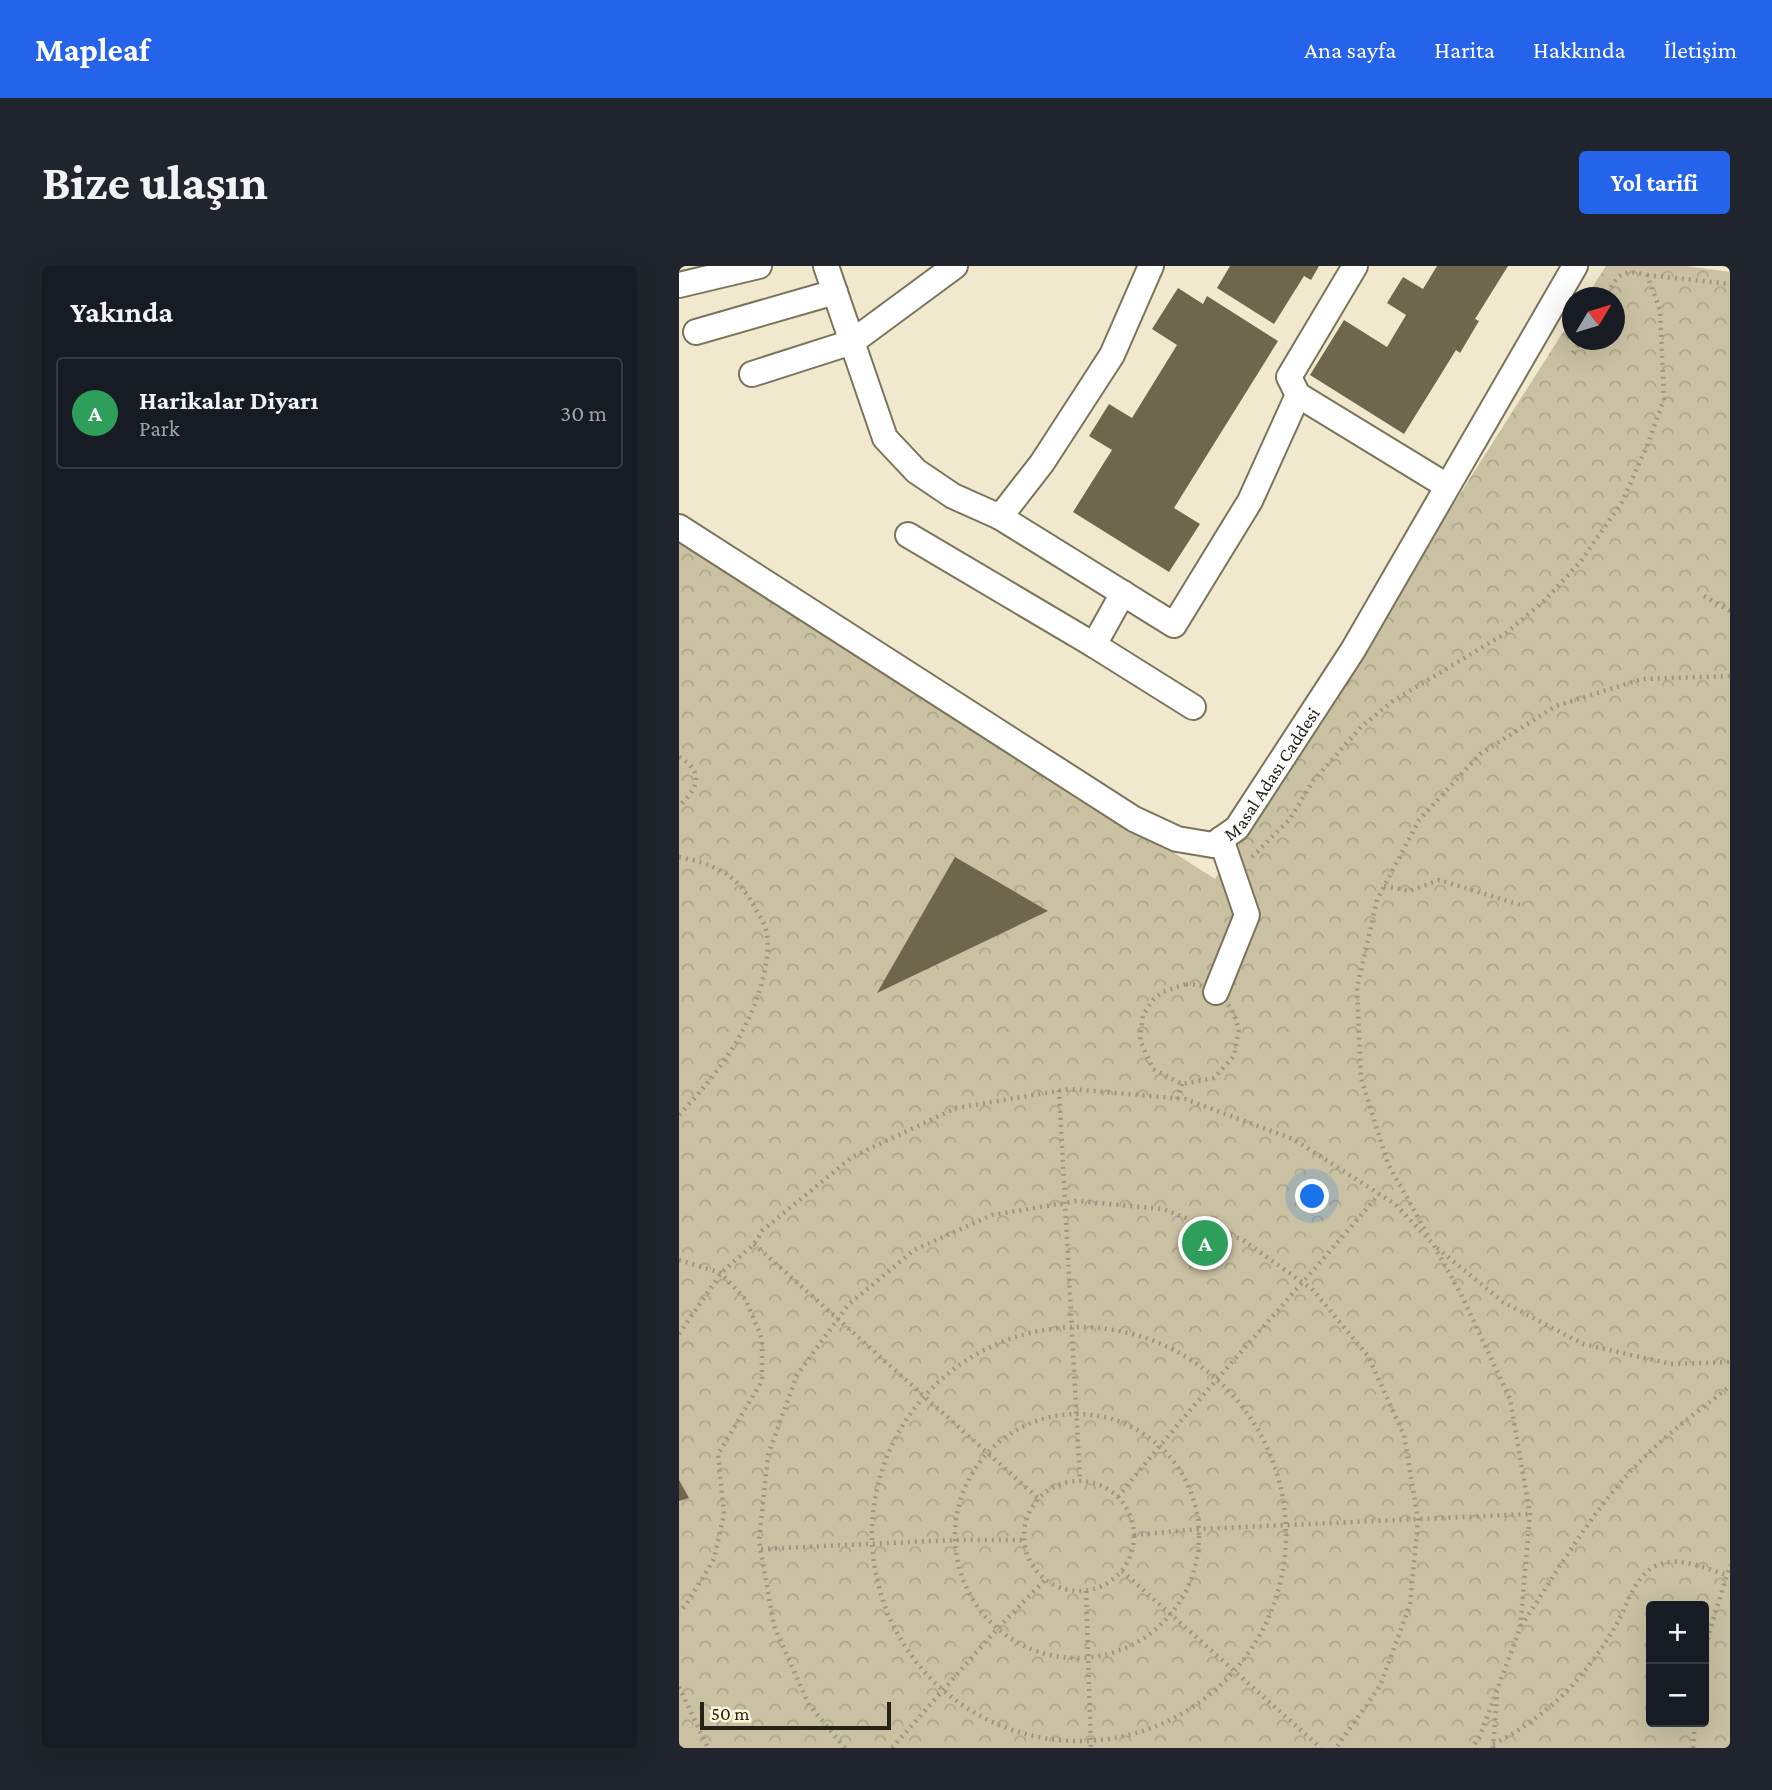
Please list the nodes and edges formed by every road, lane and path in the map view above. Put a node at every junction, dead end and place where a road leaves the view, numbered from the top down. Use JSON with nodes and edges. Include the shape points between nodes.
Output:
{"nodes":[{"id":1,"x":759,"y":266,"type":"edge"},
{"id":2,"x":826,"y":266,"type":"edge"},
{"id":3,"x":955,"y":266,"type":"edge"},
{"id":4,"x":1151,"y":266,"type":"edge"},
{"id":5,"x":1355,"y":266,"type":"edge"},
{"id":6,"x":1574,"y":266,"type":"edge"},
{"id":7,"x":1647,"y":275,"type":"junction"},
{"id":8,"x":1730,"y":284,"type":"edge"},
{"id":9,"x":679,"y":285,"type":"edge"},
{"id":10,"x":1612,"y":287,"type":"edge"},
{"id":11,"x":835,"y":292,"type":"junction"},
{"id":12,"x":696,"y":331,"type":"dead end"},
{"id":13,"x":852,"y":342,"type":"junction"},
{"id":14,"x":1575,"y":350,"type":"edge"},
{"id":15,"x":1573,"y":354,"type":"dead end"},
{"id":16,"x":753,"y":374,"type":"dead end"},
{"id":17,"x":1298,"y":395,"type":"junction"},
{"id":18,"x":1447,"y":486,"type":"junction"},
{"id":19,"x":1000,"y":517,"type":"junction"},
{"id":20,"x":679,"y":527,"type":"edge"},
{"id":21,"x":908,"y":535,"type":"dead end"},
{"id":22,"x":1123,"y":593,"type":"junction"},
{"id":23,"x":1704,"y":596,"type":"dead end"},
{"id":24,"x":1730,"y":611,"type":"edge"},
{"id":25,"x":1094,"y":645,"type":"junction"},
{"id":26,"x":1730,"y":676,"type":"edge"},
{"id":27,"x":1193,"y":707,"type":"dead end"},
{"id":28,"x":679,"y":757,"type":"edge"},
{"id":29,"x":679,"y":806,"type":"edge"},
{"id":30,"x":1221,"y":839,"type":"junction"},
{"id":31,"x":679,"y":857,"type":"edge"},
{"id":32,"x":1232,"y":873,"type":"junction"},
{"id":33,"x":1384,"y":886,"type":"junction"},
{"id":34,"x":1521,"y":905,"type":"dead end"},
{"id":35,"x":1216,"y":992,"type":"junction"},
{"id":36,"x":1182,"y":1084,"type":"junction"},
{"id":37,"x":1059,"y":1090,"type":"junction"},
{"id":38,"x":1177,"y":1099,"type":"junction"},
{"id":39,"x":679,"y":1115,"type":"edge"},
{"id":40,"x":1378,"y":1194,"type":"junction"},
{"id":41,"x":1065,"y":1202,"type":"junction"},
{"id":42,"x":754,"y":1244,"type":"junction"},
{"id":43,"x":1433,"y":1244,"type":"junction"},
{"id":44,"x":679,"y":1259,"type":"edge"},
{"id":45,"x":721,"y":1273,"type":"junction"},
{"id":46,"x":1304,"y":1283,"type":"junction"},
{"id":47,"x":837,"y":1319,"type":"junction"},
{"id":48,"x":1071,"y":1326,"type":"junction"},
{"id":49,"x":679,"y":1334,"type":"edge"},
{"id":50,"x":1730,"y":1362,"type":"edge"},
{"id":51,"x":1218,"y":1380,"type":"junction"},
{"id":52,"x":1730,"y":1386,"type":"edge"},
{"id":53,"x":924,"y":1395,"type":"junction"},
{"id":54,"x":1075,"y":1413,"type":"junction"},
{"id":55,"x":1160,"y":1446,"type":"junction"},
{"id":56,"x":988,"y":1452,"type":"junction"},
{"id":57,"x":1080,"y":1481,"type":"junction"},
{"id":58,"x":1118,"y":1497,"type":"junction"},
{"id":59,"x":1038,"y":1498,"type":"junction"},
{"id":60,"x":1530,"y":1514,"type":"junction"},
{"id":61,"x":1418,"y":1519,"type":"junction"},
{"id":62,"x":1287,"y":1525,"type":"junction"},
{"id":63,"x":1199,"y":1529,"type":"junction"},
{"id":64,"x":1134,"y":1535,"type":"junction"},
{"id":65,"x":955,"y":1540,"type":"junction"},
{"id":66,"x":1024,"y":1540,"type":"junction"},
{"id":67,"x":872,"y":1544,"type":"junction"},
{"id":68,"x":761,"y":1549,"type":"junction"},
{"id":69,"x":1730,"y":1565,"type":"edge"},
{"id":70,"x":1122,"y":1572,"type":"junction"},
{"id":71,"x":1727,"y":1575,"type":"junction"},
{"id":72,"x":1045,"y":1580,"type":"junction"},
{"id":73,"x":1086,"y":1591,"type":"junction"},
{"id":74,"x":679,"y":1612,"type":"edge"},
{"id":75,"x":1172,"y":1615,"type":"junction"},
{"id":76,"x":1520,"y":1628,"type":"junction"},
{"id":77,"x":997,"y":1629,"type":"junction"},
{"id":78,"x":1709,"y":1633,"type":"edge"},
{"id":79,"x":1087,"y":1659,"type":"junction"},
{"id":80,"x":1236,"y":1672,"type":"junction"},
{"id":81,"x":679,"y":1686,"type":"edge"},
{"id":82,"x":1498,"y":1689,"type":"junction"},
{"id":83,"x":943,"y":1690,"type":"junction"},
{"id":84,"x":1695,"y":1727,"type":"edge"},
{"id":85,"x":1091,"y":1745,"type":"edge"},
{"id":86,"x":1493,"y":1746,"type":"edge"},
{"id":87,"x":708,"y":1748,"type":"edge"},
{"id":88,"x":845,"y":1748,"type":"edge"},
{"id":89,"x":892,"y":1748,"type":"edge"},
{"id":90,"x":1321,"y":1748,"type":"edge"},
{"id":91,"x":1336,"y":1748,"type":"edge"},
{"id":92,"x":1472,"y":1748,"type":"edge"},
{"id":93,"x":1693,"y":1748,"type":"edge"}],
"edges":[{"from":1,"to":9,"type":"street"},
{"from":2,"to":11,"type":"street"},
{"from":3,"to":13,"type":"street"},
{"from":4,"to":19,"type":"street","via":[[1112,355],[1042,463]]},
{"from":5,"to":17,"type":"street","via":[[1289,377]]},
{"from":6,"to":18,"type":"street","name":"Masal Adası Caddesi"},
{"from":7,"to":8,"type":"path"},
{"from":7,"to":10,"type":"path","via":[[1629,271]]},
{"from":7,"to":32,"type":"path","via":[[1660,310],[1664,399],[1622,502],[1581,561],[1546,599],[1506,633],[1393,701],[1361,727],[1313,781],[1290,819]]},
{"from":11,"to":12,"type":"street"},
{"from":11,"to":13,"type":"street"},
{"from":13,"to":16,"type":"street"},
{"from":13,"to":19,"type":"street","via":[[885,438],[916,471],[953,496]]},
{"from":14,"to":15,"type":"path"},
{"from":17,"to":18,"type":"street"},
{"from":17,"to":22,"type":"street","via":[[1250,501],[1174,625]]},
{"from":18,"to":30,"type":"street","name":"Masal Adası Caddesi","via":[[1353,650],[1237,828]]},
{"from":19,"to":22,"type":"street"},
{"from":20,"to":30,"type":"street","name":"Masal Adası Caddesi","via":[[1134,818],[1177,839],[1213,845]]},
{"from":21,"to":25,"type":"street"},
{"from":22,"to":25,"type":"street"},
{"from":23,"to":24,"type":"path"},
{"from":25,"to":27,"type":"street"},
{"from":26,"to":33,"type":"path","via":[[1642,679],[1556,706],[1480,754],[1419,820]]},
{"from":28,"to":29,"type":"path","via":[[697,776],[695,787]]},
{"from":30,"to":32,"type":"street"},
{"from":31,"to":39,"type":"path","via":[[723,870],[746,890],[766,928],[768,946],[751,1017],[728,1056]]},
{"from":32,"to":35,"type":"street","via":[[1247,915]]},
{"from":33,"to":34,"type":"path","via":[[1410,891],[1439,880]]},
{"from":33,"to":43,"type":"path","via":[[1357,988],[1361,1078],[1388,1164]]},
{"from":35,"to":36,"type":"path","via":[[1232,1009],[1239,1029],[1234,1056],[1214,1078]]},
{"from":35,"to":36,"type":"path","via":[[1199,985],[1174,987],[1153,1000],[1143,1015],[1140,1040],[1153,1069]]},
{"from":36,"to":38,"type":"path"},
{"from":37,"to":38,"type":"path"},
{"from":37,"to":41,"type":"path"},
{"from":37,"to":42,"type":"path","via":[[956,1108],[852,1157],[763,1230]]},
{"from":38,"to":40,"type":"path","via":[[1293,1139]]},
{"from":40,"to":43,"type":"path","via":[[1395,1204]]},
{"from":40,"to":46,"type":"path"},
{"from":41,"to":46,"type":"path","via":[[1163,1209],[1243,1240]]},
{"from":41,"to":47,"type":"path","via":[[992,1215],[914,1250]]},
{"from":41,"to":48,"type":"path"},
{"from":42,"to":45,"type":"path"},
{"from":42,"to":47,"type":"path"},
{"from":43,"to":50,"type":"path","via":[[1503,1302],[1583,1344],[1671,1364]]},
{"from":43,"to":60,"type":"path","via":[[1510,1399]]},
{"from":44,"to":45,"type":"path"},
{"from":45,"to":49,"type":"path"},
{"from":45,"to":74,"type":"path","via":[[746,1300],[762,1339],[762,1381],[718,1454],[724,1514],[714,1559]]},
{"from":46,"to":51,"type":"path"},
{"from":46,"to":61,"type":"path","via":[[1368,1356],[1404,1435]]},
{"from":47,"to":53,"type":"path"},
{"from":47,"to":68,"type":"path","via":[[797,1375],[768,1455]]},
{"from":48,"to":51,"type":"path","via":[[1120,1330],[1172,1348]]},
{"from":48,"to":53,"type":"path","via":[[1013,1336],[964,1360]]},
{"from":48,"to":54,"type":"path"},
{"from":51,"to":55,"type":"path"},
{"from":51,"to":62,"type":"path","via":[[1252,1419],[1276,1468]]},
{"from":52,"to":76,"type":"path","via":[[1675,1427],[1629,1473],[1590,1522]]},
{"from":53,"to":56,"type":"path"},
{"from":53,"to":67,"type":"path","via":[[893,1441],[875,1492]]},
{"from":54,"to":55,"type":"path","via":[[1098,1414],[1129,1424]]},
{"from":54,"to":56,"type":"path","via":[[1035,1420],[1006,1435]]},
{"from":54,"to":57,"type":"path"},
{"from":55,"to":58,"type":"path"},
{"from":55,"to":63,"type":"path","via":[[1178,1465],[1193,1494]]},
{"from":56,"to":59,"type":"path"},
{"from":56,"to":65,"type":"path","via":[[965,1483],[956,1514]]},
{"from":57,"to":58,"type":"path","via":[[1102,1485]]},
{"from":57,"to":59,"type":"path","via":[[1059,1483]]},
{"from":58,"to":64,"type":"path","via":[[1131,1517]]},
{"from":59,"to":66,"type":"path","via":[[1028,1513]]},
{"from":60,"to":61,"type":"path"},
{"from":60,"to":76,"type":"path"},
{"from":61,"to":62,"type":"path"},
{"from":61,"to":91,"type":"path","via":[[1410,1605],[1380,1686]]},
{"from":62,"to":63,"type":"path"},
{"from":62,"to":80,"type":"path","via":[[1283,1576],[1266,1627]]},
{"from":63,"to":64,"type":"path"},
{"from":63,"to":75,"type":"path","via":[[1198,1557],[1189,1588]]},
{"from":64,"to":70,"type":"path"},
{"from":65,"to":66,"type":"path"},
{"from":65,"to":67,"type":"path"},
{"from":65,"to":77,"type":"path","via":[[962,1578],[976,1606]]},
{"from":66,"to":72,"type":"path","via":[[1030,1561]]},
{"from":67,"to":68,"type":"path"},
{"from":67,"to":83,"type":"path","via":[[882,1600],[906,1649]]},
{"from":68,"to":88,"type":"path","via":[[774,1626],[810,1704]]},
{"from":69,"to":71,"type":"path"},
{"from":70,"to":73,"type":"path"},
{"from":70,"to":75,"type":"path"},
{"from":71,"to":78,"type":"path"},
{"from":71,"to":86,"type":"path","via":[[1680,1561],[1650,1569],[1577,1682],[1538,1717]]},
{"from":72,"to":73,"type":"path","via":[[1070,1591]]},
{"from":72,"to":77,"type":"path"},
{"from":73,"to":79,"type":"path"},
{"from":75,"to":79,"type":"path","via":[[1148,1637],[1120,1652]]},
{"from":75,"to":80,"type":"path"},
{"from":76,"to":82,"type":"path"},
{"from":77,"to":79,"type":"path","via":[[1025,1647],[1056,1657]]},
{"from":77,"to":83,"type":"path"},
{"from":79,"to":85,"type":"path"},
{"from":80,"to":85,"type":"path","via":[[1195,1708],[1146,1732]]},
{"from":80,"to":90,"type":"path"},
{"from":81,"to":87,"type":"path"},
{"from":82,"to":86,"type":"path"},
{"from":82,"to":92,"type":"path"},
{"from":83,"to":85,"type":"path","via":[[987,1720],[1039,1738]]},
{"from":83,"to":89,"type":"path"},
{"from":84,"to":93,"type":"path"}]}
